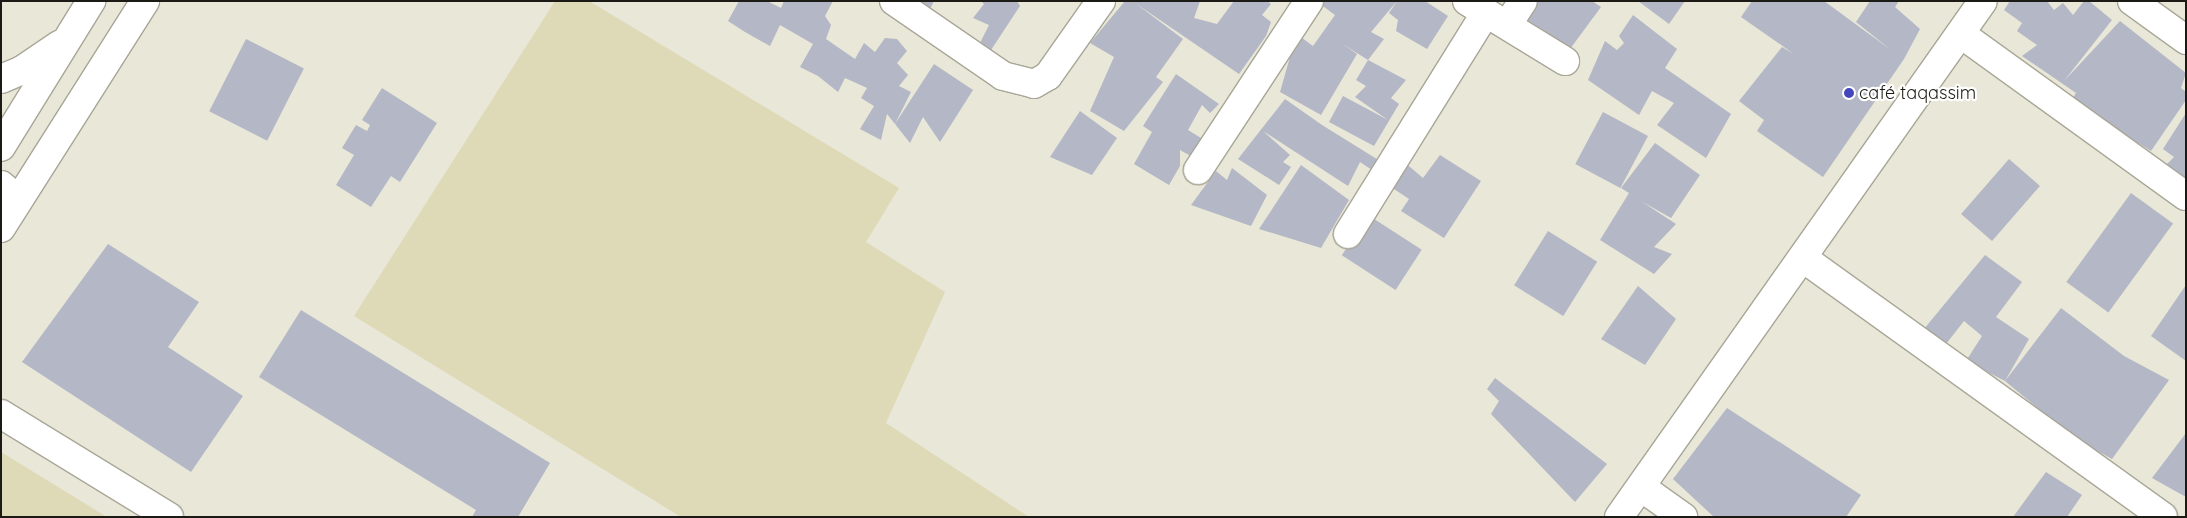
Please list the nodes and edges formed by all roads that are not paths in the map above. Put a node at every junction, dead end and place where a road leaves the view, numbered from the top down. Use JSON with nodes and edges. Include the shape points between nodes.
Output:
{"nodes":[{"id":1,"x":90,"y":1,"type":"edge"},
{"id":2,"x":145,"y":1,"type":"edge"},
{"id":3,"x":894,"y":1,"type":"edge"},
{"id":4,"x":1100,"y":1,"type":"edge"},
{"id":5,"x":1309,"y":1,"type":"edge"},
{"id":6,"x":1523,"y":1,"type":"edge"},
{"id":7,"x":1983,"y":1,"type":"edge"},
{"id":8,"x":2132,"y":1,"type":"edge"},
{"id":9,"x":1487,"y":12,"type":"edge"},
{"id":10,"x":1960,"y":34,"type":"junction"},
{"id":11,"x":66,"y":40,"type":"junction"},
{"id":12,"x":2186,"y":40,"type":"edge"},
{"id":13,"x":1565,"y":61,"type":"dead end"},
{"id":14,"x":1,"y":79,"type":"edge"},
{"id":15,"x":1,"y":147,"type":"edge"},
{"id":16,"x":1198,"y":170,"type":"dead end"},
{"id":17,"x":10,"y":193,"type":"edge"},
{"id":18,"x":2186,"y":196,"type":"edge"},
{"id":19,"x":1,"y":228,"type":"edge"},
{"id":20,"x":1348,"y":234,"type":"dead end"},
{"id":21,"x":1803,"y":258,"type":"junction"},
{"id":22,"x":1,"y":414,"type":"edge"},
{"id":23,"x":1642,"y":487,"type":"junction"},
{"id":24,"x":170,"y":517,"type":"edge"},
{"id":25,"x":1619,"y":517,"type":"edge"},
{"id":26,"x":1683,"y":517,"type":"edge"},
{"id":27,"x":2162,"y":517,"type":"edge"}],
"edges":[{"from":1,"to":11,"type":"street"},
{"from":2,"to":17,"type":"street"},
{"from":3,"to":4,"type":"street","via":[[1003,76],[1034,84],[1048,76]]},
{"from":5,"to":16,"type":"street"},
{"from":6,"to":9,"type":"street"},
{"from":7,"to":10,"type":"street"},
{"from":8,"to":12,"type":"street"},
{"from":9,"to":13,"type":"street"},
{"from":9,"to":20,"type":"street"},
{"from":10,"to":18,"type":"street"},
{"from":10,"to":21,"type":"street"},
{"from":11,"to":14,"type":"street","via":[[22,70]]},
{"from":11,"to":15,"type":"street"},
{"from":17,"to":19,"type":"street"},
{"from":21,"to":23,"type":"street"},
{"from":21,"to":27,"type":"street"},
{"from":22,"to":24,"type":"street"},
{"from":23,"to":25,"type":"street"},
{"from":23,"to":26,"type":"street"}]}
